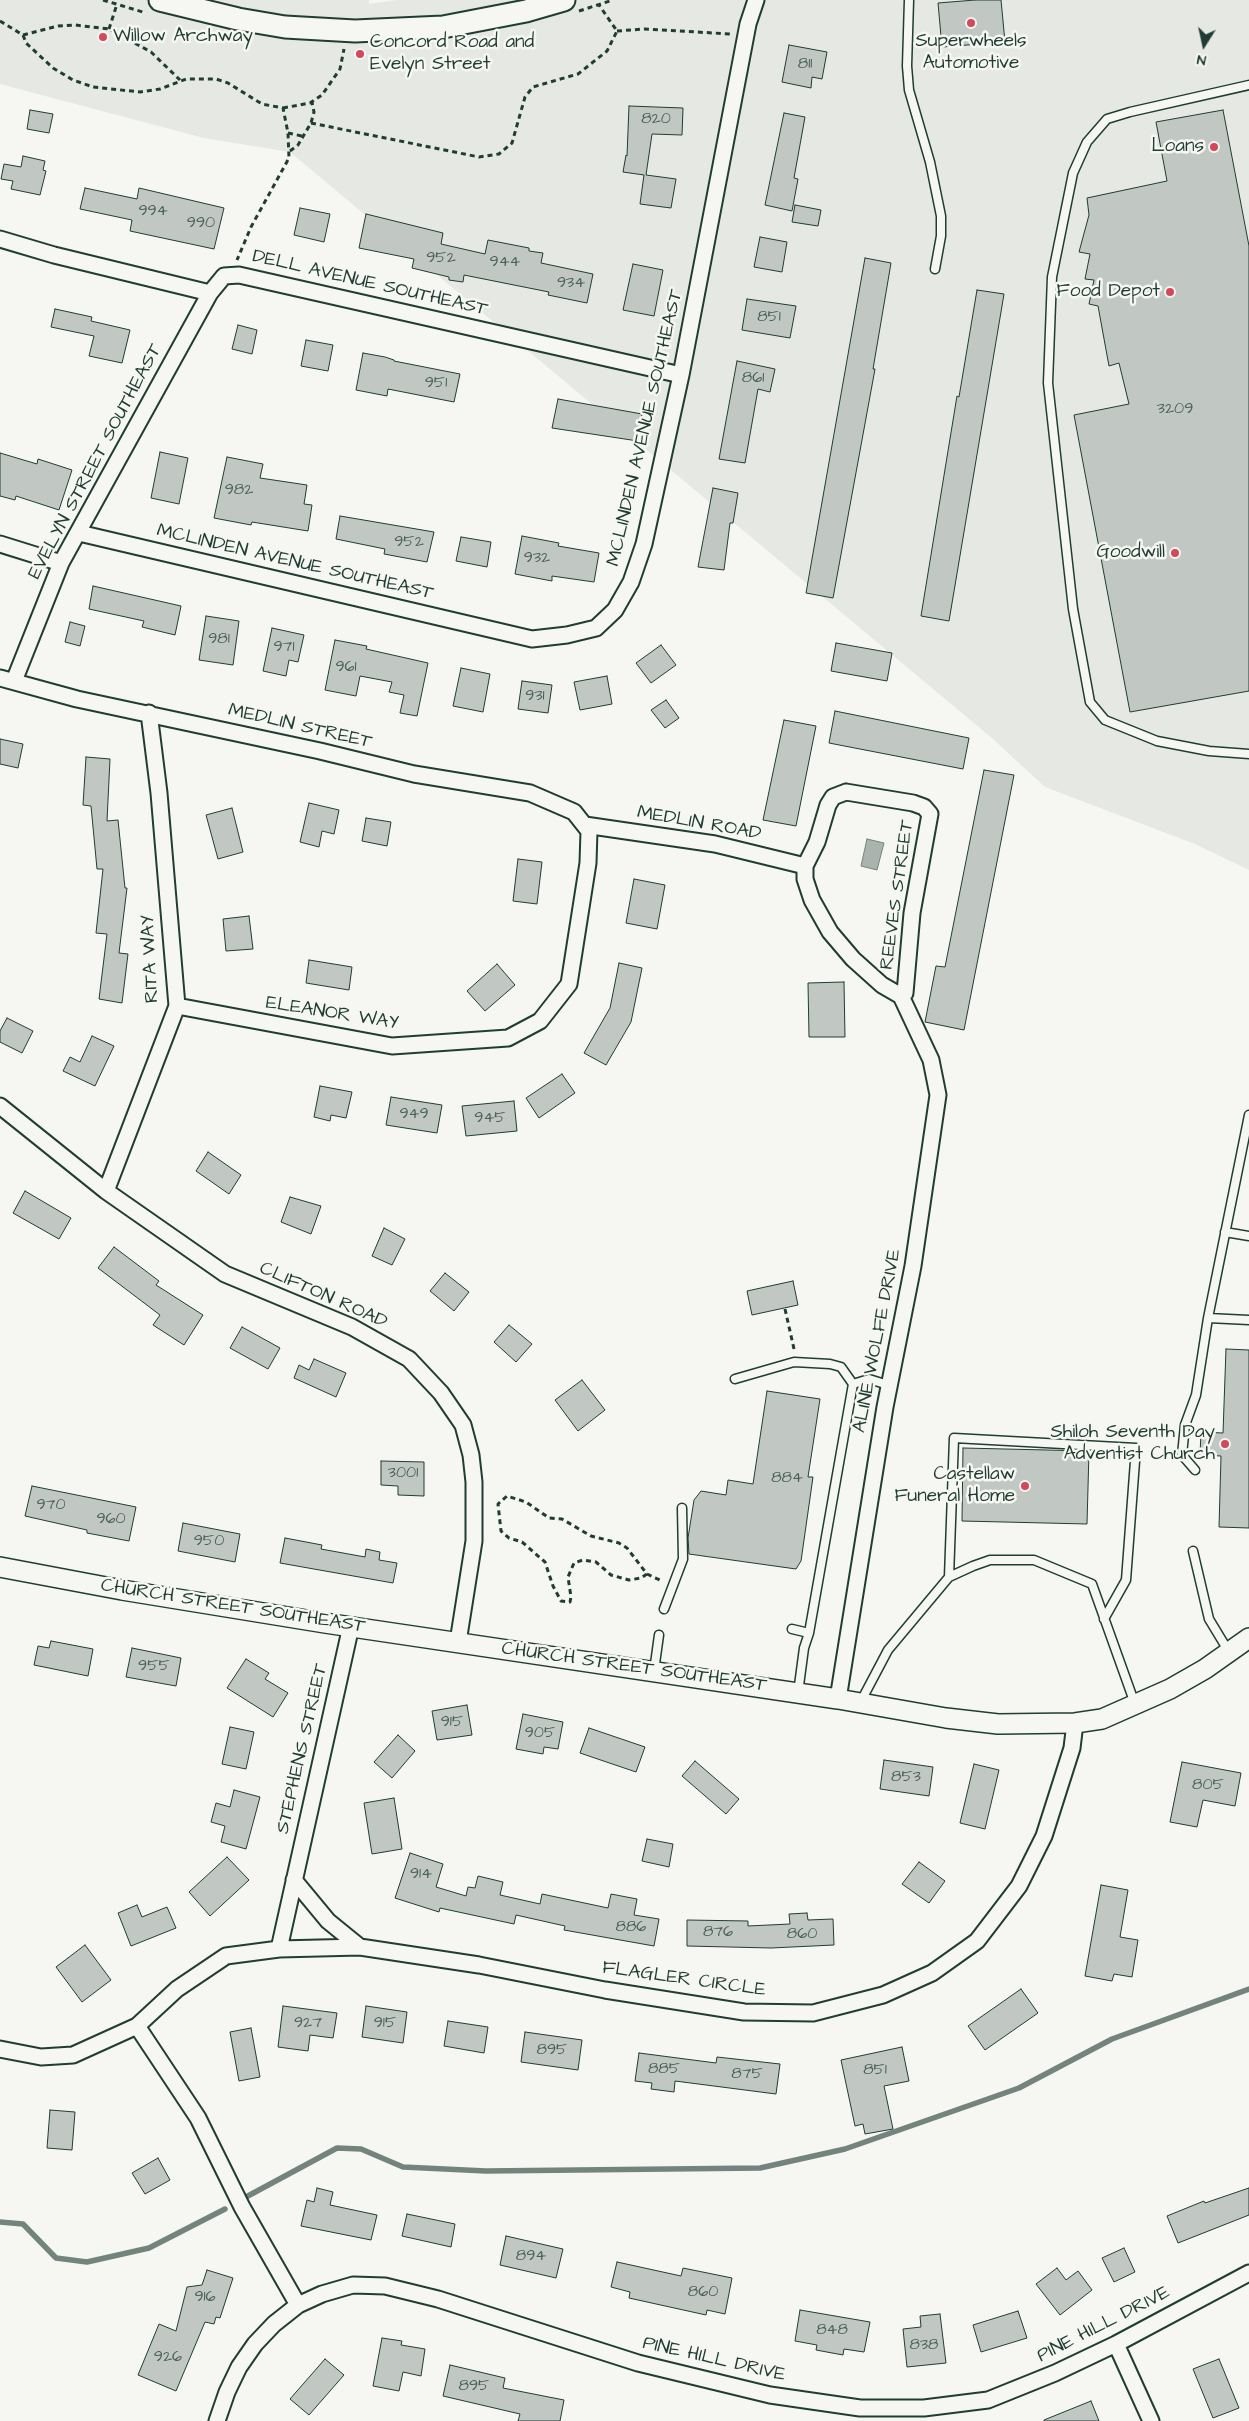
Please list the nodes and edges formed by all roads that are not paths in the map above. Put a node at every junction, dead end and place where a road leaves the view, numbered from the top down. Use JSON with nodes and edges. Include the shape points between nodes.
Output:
{"nodes":[{"id":1,"x":160,"y":0,"type":"edge"},
{"id":2,"x":564,"y":0,"type":"edge"},
{"id":3,"x":756,"y":0,"type":"edge"},
{"id":4,"x":909,"y":0,"type":"edge"},
{"id":5,"x":1249,"y":85,"type":"edge"},
{"id":6,"x":0,"y":239,"type":"edge"},
{"id":7,"x":934,"y":269,"type":"dead end"},
{"id":8,"x":210,"y":293,"type":"junction"},
{"id":9,"x":681,"y":375,"type":"junction"},
{"id":10,"x":79,"y":534,"type":"junction"},
{"id":11,"x":0,"y":544,"type":"edge"},
{"id":12,"x":61,"y":563,"type":"junction"},
{"id":13,"x":7,"y":680,"type":"edge"},
{"id":14,"x":149,"y":713,"type":"junction"},
{"id":15,"x":1249,"y":754,"type":"edge"},
{"id":16,"x":585,"y":825,"type":"junction"},
{"id":17,"x":805,"y":866,"type":"junction"},
{"id":18,"x":902,"y":996,"type":"junction"},
{"id":19,"x":177,"y":1006,"type":"junction"},
{"id":20,"x":0,"y":1106,"type":"edge"},
{"id":21,"x":1249,"y":1115,"type":"edge"},
{"id":22,"x":106,"y":1191,"type":"junction"},
{"id":23,"x":1225,"y":1232,"type":"junction"},
{"id":24,"x":1249,"y":1236,"type":"edge"},
{"id":25,"x":1208,"y":1318,"type":"junction"},
{"id":26,"x":1249,"y":1320,"type":"edge"},
{"id":27,"x":735,"y":1379,"type":"dead end"},
{"id":28,"x":853,"y":1384,"type":"junction"},
{"id":29,"x":888,"y":1385,"type":"junction"},
{"id":30,"x":1195,"y":1470,"type":"dead end"},
{"id":31,"x":682,"y":1508,"type":"dead end"},
{"id":32,"x":1193,"y":1551,"type":"dead end"},
{"id":33,"x":0,"y":1567,"type":"edge"},
{"id":34,"x":949,"y":1577,"type":"junction"},
{"id":35,"x":664,"y":1609,"type":"dead end"},
{"id":36,"x":1104,"y":1619,"type":"junction"},
{"id":37,"x":351,"y":1626,"type":"junction"},
{"id":38,"x":792,"y":1628,"type":"dead end"},
{"id":39,"x":809,"y":1633,"type":"junction"},
{"id":40,"x":659,"y":1635,"type":"dead end"},
{"id":41,"x":1249,"y":1638,"type":"edge"},
{"id":42,"x":458,"y":1642,"type":"junction"},
{"id":43,"x":1230,"y":1652,"type":"junction"},
{"id":44,"x":654,"y":1671,"type":"junction"},
{"id":45,"x":798,"y":1693,"type":"junction"},
{"id":46,"x":838,"y":1699,"type":"junction"},
{"id":47,"x":860,"y":1703,"type":"junction"},
{"id":48,"x":1135,"y":1705,"type":"junction"},
{"id":49,"x":1075,"y":1723,"type":"junction"},
{"id":50,"x":294,"y":1880,"type":"junction"},
{"id":51,"x":360,"y":1947,"type":"junction"},
{"id":52,"x":279,"y":1949,"type":"junction"},
{"id":53,"x":137,"y":2026,"type":"junction"},
{"id":54,"x":0,"y":2049,"type":"edge"},
{"id":55,"x":1249,"y":2272,"type":"edge"},
{"id":56,"x":298,"y":2305,"type":"junction"},
{"id":57,"x":1116,"y":2344,"type":"junction"},
{"id":58,"x":217,"y":2421,"type":"edge"},
{"id":59,"x":1151,"y":2421,"type":"edge"}],
"edges":[{"from":1,"to":2,"type":"main road","via":[[285,27],[355,32],[444,27]]},
{"from":3,"to":9,"type":"street","name":"MCLINDEN AVENUE SOUTHEAST","via":[[746,35]]},
{"from":4,"to":7,"type":"lane","via":[[909,90],[930,162],[941,216],[941,236]]},
{"from":5,"to":15,"type":"lane","via":[[1107,119],[1087,142],[1073,172],[1052,276],[1048,383],[1073,609],[1090,702],[1105,720],[1157,741],[1209,751]]},
{"from":6,"to":8,"type":"street","via":[[54,256]]},
{"from":8,"to":9,"type":"street","name":"DELL AVENUE SOUTHEAST","via":[[224,276],[231,274]]},
{"from":8,"to":10,"type":"street","name":"EVELYN STREET SOUTHEAST"},
{"from":9,"to":10,"type":"street","name":"MCLINDEN AVENUE SOUTHEAST","via":[[644,544],[631,582],[615,610],[596,628],[532,639]]},
{"from":10,"to":12,"type":"street","name":"EVELYN STREET SOUTHEAST"},
{"from":11,"to":12,"type":"street"},
{"from":12,"to":13,"type":"street","name":"EVELYN STREET SOUTHEAST"},
{"from":13,"to":14,"type":"street","name":"MEDLIN STREET","via":[[77,699]]},
{"from":14,"to":16,"type":"street","name":"MEDLIN STREET","via":[[414,774],[530,792],[574,812]]},
{"from":14,"to":19,"type":"street","name":"RITA WAY"},
{"from":16,"to":17,"type":"street","name":"MEDLIN ROAD","via":[[715,844]]},
{"from":16,"to":19,"type":"street","name":"ELEANOR WAY","via":[[589,831],[588,863],[569,984],[540,1021],[508,1038],[392,1046]]},
{"from":17,"to":18,"type":"street","name":"REEVES STREET","via":[[805,879],[812,900],[830,932],[882,985]]},
{"from":17,"to":18,"type":"street","name":"REEVES STREET","via":[[817,842],[828,805],[839,794],[860,793],[913,803],[924,807],[930,814],[912,913]]},
{"from":18,"to":29,"type":"street","name":"ALINE WOLFE DRIVE","via":[[931,1060],[938,1095],[913,1266]]},
{"from":19,"to":22,"type":"street","name":"RITA WAY"},
{"from":20,"to":22,"type":"street","name":"CLIFTON ROAD"},
{"from":21,"to":23,"type":"lane"},
{"from":22,"to":42,"type":"street","name":"CLIFTON ROAD","via":[[225,1274],[352,1327],[409,1359],[440,1393],[463,1425],[474,1482],[474,1541]]},
{"from":23,"to":24,"type":"lane"},
{"from":23,"to":25,"type":"lane"},
{"from":25,"to":26,"type":"lane"},
{"from":25,"to":30,"type":"lane","via":[[1196,1396],[1185,1425],[1182,1455]]},
{"from":27,"to":28,"type":"lane","via":[[796,1362],[841,1367]]},
{"from":28,"to":29,"type":"lane","via":[[869,1379]]},
{"from":28,"to":39,"type":"lane"},
{"from":29,"to":46,"type":"street","name":"ALINE WOLFE DRIVE"},
{"from":31,"to":35,"type":"lane","via":[[683,1559]]},
{"from":32,"to":43,"type":"lane","via":[[1209,1618]]},
{"from":33,"to":37,"type":"street","name":"CHURCH STREET SOUTHEAST"},
{"from":34,"to":36,"type":"lane","via":[[990,1560],[1034,1560],[1092,1584]]},
{"from":34,"to":36,"type":"lane","via":[[954,1438],[1136,1448],[1126,1580]]},
{"from":34,"to":47,"type":"lane","via":[[888,1650]]},
{"from":36,"to":48,"type":"lane"},
{"from":37,"to":42,"type":"street","name":"CHURCH STREET SOUTHEAST"},
{"from":37,"to":50,"type":"street","name":"STEPHENS STREET"},
{"from":38,"to":39,"type":"lane"},
{"from":39,"to":45,"type":"lane"},
{"from":40,"to":44,"type":"lane"},
{"from":41,"to":43,"type":"street","name":"CHURCH STREET SOUTHEAST"},
{"from":42,"to":44,"type":"street","name":"CHURCH STREET SOUTHEAST"},
{"from":43,"to":48,"type":"street","name":"CHURCH STREET SOUTHEAST","via":[[1170,1689]]},
{"from":44,"to":45,"type":"street","name":"CHURCH STREET SOUTHEAST"},
{"from":45,"to":46,"type":"street","name":"CHURCH STREET SOUTHEAST"},
{"from":46,"to":47,"type":"street","name":"CHURCH STREET SOUTHEAST"},
{"from":47,"to":49,"type":"street","name":"CHURCH STREET SOUTHEAST","via":[[998,1724]]},
{"from":48,"to":49,"type":"street","name":"CHURCH STREET SOUTHEAST","via":[[1102,1719]]},
{"from":49,"to":51,"type":"street","name":"FLAGLER CIRCLE","via":[[1072,1748],[1047,1828],[1019,1886],[977,1941],[932,1973],[883,1995],[813,2013],[744,2012]]},
{"from":50,"to":51,"type":"street","via":[[328,1921]]},
{"from":50,"to":52,"type":"street","name":"STEPHENS STREET"},
{"from":51,"to":52,"type":"street","name":"FLAGLER CIRCLE"},
{"from":52,"to":53,"type":"street","via":[[226,1956],[177,1989]]},
{"from":53,"to":54,"type":"street","via":[[73,2055],[41,2057]]},
{"from":53,"to":56,"type":"street","via":[[198,2118],[242,2207]]},
{"from":55,"to":57,"type":"street","name":"PINE HILL DRIVE"},
{"from":56,"to":57,"type":"street","name":"PINE HILL DRIVE","via":[[354,2285],[385,2286],[541,2330],[638,2363],[770,2395],[860,2408],[924,2408],[988,2400],[1056,2373]]},
{"from":56,"to":58,"type":"street","name":"PINE HILL DRIVE","via":[[255,2344],[227,2392]]},
{"from":57,"to":59,"type":"street"}]}
